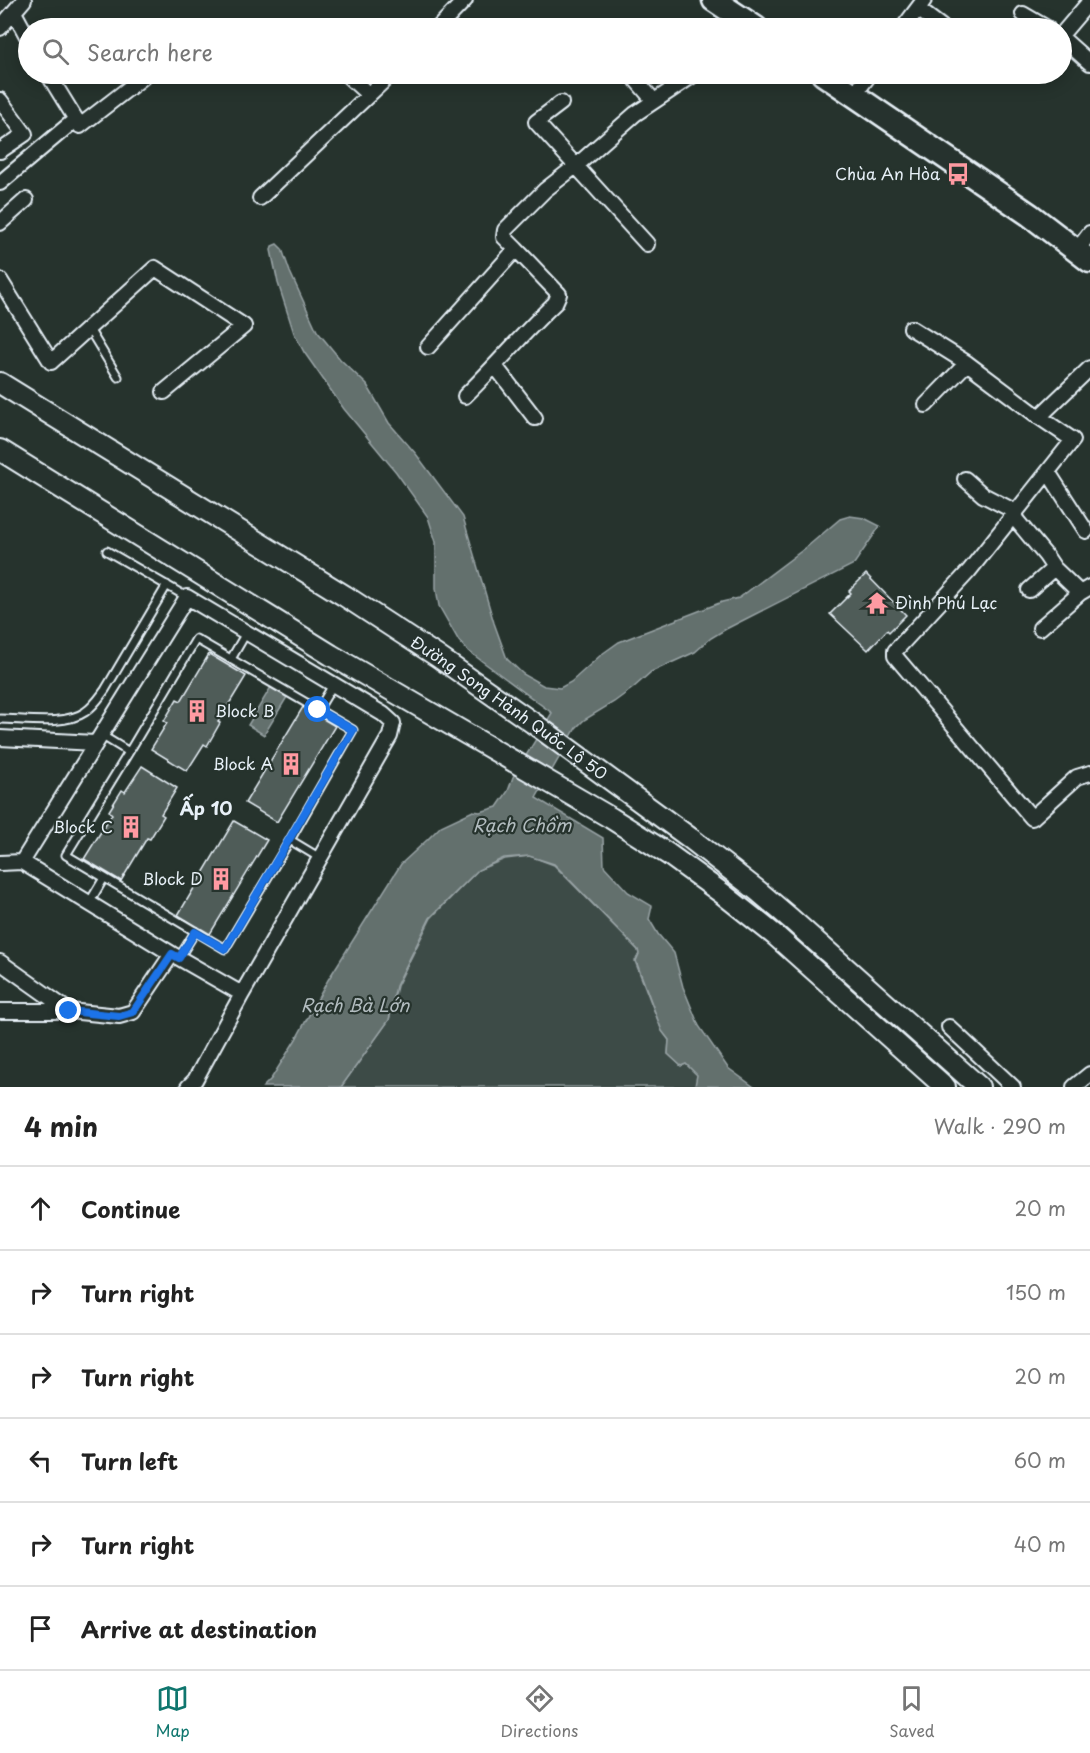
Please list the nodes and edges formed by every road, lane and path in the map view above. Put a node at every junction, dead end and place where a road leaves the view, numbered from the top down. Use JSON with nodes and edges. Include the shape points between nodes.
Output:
{"nodes":[{"id":1,"x":24,"y":0,"type":"edge"},
{"id":2,"x":465,"y":0,"type":"edge"},
{"id":3,"x":714,"y":0,"type":"edge"},
{"id":4,"x":1090,"y":1,"type":"edge"},
{"id":5,"x":921,"y":3,"type":"edge"},
{"id":6,"x":14,"y":12,"type":"junction"},
{"id":7,"x":1023,"y":14,"type":"dead end"},
{"id":8,"x":448,"y":18,"type":"edge"},
{"id":9,"x":736,"y":18,"type":"edge"},
{"id":10,"x":910,"y":18,"type":"edge"},
{"id":11,"x":934,"y":18,"type":"edge"},
{"id":12,"x":1030,"y":18,"type":"edge"},
{"id":13,"x":18,"y":19,"type":"edge"},
{"id":14,"x":1072,"y":24,"type":"edge"},
{"id":15,"x":0,"y":28,"type":"edge"},
{"id":16,"x":1072,"y":46,"type":"edge"},
{"id":17,"x":1090,"y":63,"type":"edge"},
{"id":18,"x":54,"y":84,"type":"edge"},
{"id":19,"x":134,"y":84,"type":"edge"},
{"id":20,"x":357,"y":84,"type":"edge"},
{"id":21,"x":378,"y":84,"type":"edge"},
{"id":22,"x":640,"y":84,"type":"edge"},
{"id":23,"x":669,"y":84,"type":"edge"},
{"id":24,"x":837,"y":84,"type":"edge"},
{"id":25,"x":862,"y":84,"type":"edge"},
{"id":26,"x":369,"y":95,"type":"junction"},
{"id":27,"x":854,"y":95,"type":"junction"},
{"id":28,"x":0,"y":100,"type":"edge"},
{"id":29,"x":654,"y":101,"type":"junction"},
{"id":30,"x":561,"y":103,"type":"dead end"},
{"id":31,"x":76,"y":119,"type":"junction"},
{"id":32,"x":0,"y":151,"type":"edge"},
{"id":33,"x":577,"y":165,"type":"junction"},
{"id":34,"x":0,"y":183,"type":"edge"},
{"id":35,"x":260,"y":198,"type":"dead end"},
{"id":36,"x":26,"y":200,"type":"dead end"},
{"id":37,"x":0,"y":223,"type":"edge"},
{"id":38,"x":647,"y":244,"type":"dead end"},
{"id":39,"x":1086,"y":248,"type":"edge"},
{"id":40,"x":516,"y":249,"type":"junction"},
{"id":41,"x":0,"y":280,"type":"edge"},
{"id":42,"x":911,"y":328,"type":"dead end"},
{"id":43,"x":89,"y":329,"type":"junction"},
{"id":44,"x":428,"y":347,"type":"dead end"},
{"id":45,"x":967,"y":363,"type":"junction"},
{"id":46,"x":495,"y":366,"type":"junction"},
{"id":47,"x":1090,"y":368,"type":"edge"},
{"id":48,"x":118,"y":377,"type":"dead end"},
{"id":49,"x":0,"y":383,"type":"edge"},
{"id":50,"x":164,"y":392,"type":"dead end"},
{"id":51,"x":465,"y":396,"type":"dead end"},
{"id":52,"x":926,"y":405,"type":"dead end"},
{"id":53,"x":1039,"y":417,"type":"junction"},
{"id":54,"x":535,"y":418,"type":"dead end"},
{"id":55,"x":0,"y":450,"type":"edge"},
{"id":56,"x":1048,"y":472,"type":"junction"},
{"id":57,"x":965,"y":479,"type":"dead end"},
{"id":58,"x":1015,"y":514,"type":"junction"},
{"id":59,"x":1086,"y":531,"type":"dead end"},
{"id":60,"x":107,"y":550,"type":"dead end"},
{"id":61,"x":1054,"y":568,"type":"junction"},
{"id":62,"x":167,"y":585,"type":"junction"},
{"id":63,"x":1029,"y":590,"type":"dead end"},
{"id":64,"x":1085,"y":590,"type":"edge"},
{"id":65,"x":187,"y":597,"type":"junction"},
{"id":66,"x":1040,"y":628,"type":"dead end"},
{"id":67,"x":246,"y":633,"type":"junction"},
{"id":68,"x":231,"y":658,"type":"junction"},
{"id":69,"x":333,"y":685,"type":"junction"},
{"id":70,"x":318,"y":710,"type":"junction"},
{"id":71,"x":0,"y":719,"type":"edge"},
{"id":72,"x":0,"y":738,"type":"edge"},
{"id":73,"x":98,"y":739,"type":"junction"},
{"id":74,"x":129,"y":752,"type":"junction"},
{"id":75,"x":1090,"y":772,"type":"edge"},
{"id":76,"x":290,"y":840,"type":"junction"},
{"id":77,"x":320,"y":858,"type":"junction"},
{"id":78,"x":0,"y":862,"type":"edge"},
{"id":79,"x":22,"y":862,"type":"junction"},
{"id":80,"x":104,"y":878,"type":"junction"},
{"id":81,"x":89,"y":903,"type":"junction"},
{"id":82,"x":195,"y":932,"type":"junction"},
{"id":83,"x":175,"y":956,"type":"junction"},
{"id":84,"x":0,"y":962,"type":"edge"},
{"id":85,"x":242,"y":994,"type":"junction"},
{"id":86,"x":0,"y":1011,"type":"edge"},
{"id":87,"x":69,"y":1011,"type":"junction"},
{"id":88,"x":949,"y":1027,"type":"dead end"},
{"id":89,"x":1090,"y":1074,"type":"edge"},
{"id":90,"x":188,"y":1087,"type":"edge"},
{"id":91,"x":945,"y":1087,"type":"edge"},
{"id":92,"x":979,"y":1087,"type":"edge"},
{"id":93,"x":1013,"y":1087,"type":"edge"},
{"id":94,"x":1074,"y":1087,"type":"edge"}],
"edges":[{"from":1,"to":6,"type":"street"},
{"from":2,"to":8,"type":"street"},
{"from":3,"to":9,"type":"highway"},
{"from":4,"to":14,"type":"street"},
{"from":5,"to":10,"type":"street"},
{"from":5,"to":11,"type":"street"},
{"from":6,"to":13,"type":"street"},
{"from":6,"to":15,"type":"street"},
{"from":7,"to":12,"type":"street"},
{"from":16,"to":17,"type":"street"},
{"from":18,"to":31,"type":"street"},
{"from":19,"to":31,"type":"street","via":[[80,126]]},
{"from":20,"to":26,"type":"street"},
{"from":21,"to":26,"type":"street"},
{"from":22,"to":29,"type":"street"},
{"from":23,"to":29,"type":"street"},
{"from":24,"to":27,"type":"highway"},
{"from":25,"to":27,"type":"street"},
{"from":26,"to":35,"type":"street"},
{"from":27,"to":39,"type":"highway","via":[[1030,215]]},
{"from":28,"to":32,"type":"street","via":[[25,134]]},
{"from":29,"to":33,"type":"street"},
{"from":30,"to":33,"type":"street","via":[[536,122]]},
{"from":31,"to":34,"type":"street"},
{"from":33,"to":38,"type":"street"},
{"from":33,"to":40,"type":"street","via":[[505,230],[504,237]]},
{"from":36,"to":37,"type":"street"},
{"from":40,"to":44,"type":"street"},
{"from":40,"to":46,"type":"street","via":[[559,298]]},
{"from":41,"to":43,"type":"street","via":[[51,362]]},
{"from":42,"to":45,"type":"street"},
{"from":43,"to":48,"type":"lane"},
{"from":43,"to":50,"type":"street","via":[[155,268],[244,326]]},
{"from":45,"to":52,"type":"street"},
{"from":45,"to":53,"type":"street"},
{"from":46,"to":51,"type":"street"},
{"from":46,"to":54,"type":"street"},
{"from":47,"to":53,"type":"street"},
{"from":49,"to":92,"type":"main road","name":"Đường Song Hành Quốc Lộ 50","via":[[373,614],[566,747],[758,891]]},
{"from":53,"to":56,"type":"street","via":[[1073,440]]},
{"from":55,"to":91,"type":"main road","name":"Đường Song Hành Quốc Lộ 50","via":[[331,655],[640,836],[695,873],[776,936]]},
{"from":56,"to":58,"type":"street"},
{"from":56,"to":59,"type":"street"},
{"from":57,"to":58,"type":"street"},
{"from":58,"to":61,"type":"street"},
{"from":58,"to":75,"type":"street","via":[[895,651],[895,656],[1032,818],[1077,777]]},
{"from":60,"to":62,"type":"lane"},
{"from":61,"to":63,"type":"street"},
{"from":61,"to":64,"type":"street"},
{"from":62,"to":65,"type":"lane"},
{"from":62,"to":71,"type":"lane","via":[[105,690],[85,712],[62,720]]},
{"from":64,"to":66,"type":"street"},
{"from":65,"to":67,"type":"street"},
{"from":65,"to":73,"type":"street"},
{"from":67,"to":68,"type":"lane"},
{"from":67,"to":69,"type":"street"},
{"from":68,"to":70,"type":"lane"},
{"from":68,"to":74,"type":"lane","via":[[196,639]]},
{"from":69,"to":70,"type":"lane"},
{"from":69,"to":77,"type":"street","via":[[393,723],[390,736]]},
{"from":70,"to":76,"type":"lane","via":[[353,730]]},
{"from":72,"to":73,"type":"street"},
{"from":73,"to":74,"type":"lane"},
{"from":73,"to":79,"type":"street"},
{"from":74,"to":80,"type":"lane","via":[[66,855]]},
{"from":76,"to":77,"type":"lane"},
{"from":76,"to":82,"type":"lane","via":[[225,949]]},
{"from":77,"to":85,"type":"street"},
{"from":78,"to":79,"type":"street"},
{"from":79,"to":81,"type":"street"},
{"from":80,"to":81,"type":"lane"},
{"from":80,"to":82,"type":"lane"},
{"from":81,"to":83,"type":"street"},
{"from":82,"to":83,"type":"lane"},
{"from":83,"to":85,"type":"street"},
{"from":83,"to":87,"type":"street","via":[[133,1012],[119,1016]]},
{"from":84,"to":87,"type":"street"},
{"from":85,"to":90,"type":"street"},
{"from":86,"to":87,"type":"street"},
{"from":88,"to":93,"type":"street"},
{"from":89,"to":94,"type":"street"}]}
